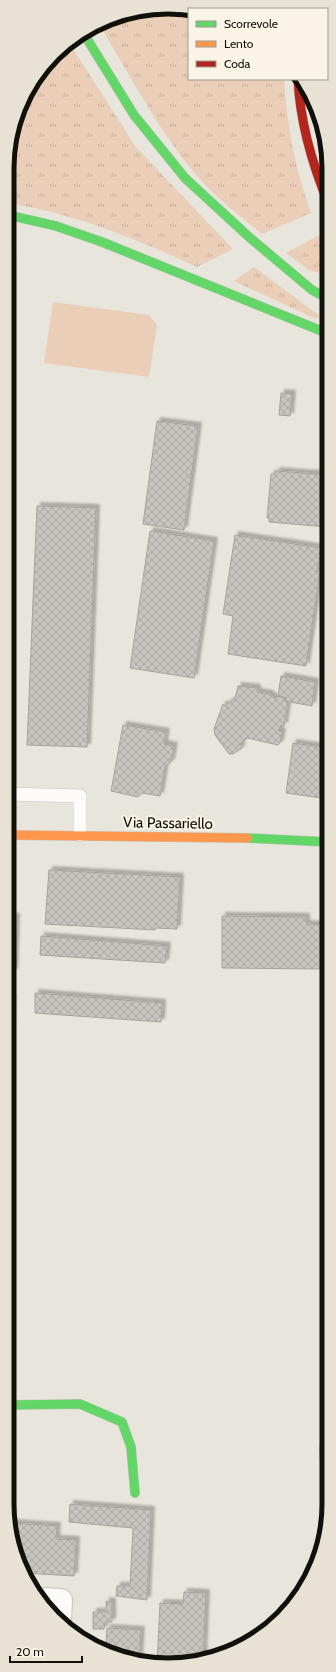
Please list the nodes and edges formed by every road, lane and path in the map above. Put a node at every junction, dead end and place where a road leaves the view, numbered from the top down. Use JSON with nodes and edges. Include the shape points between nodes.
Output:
{"nodes":[{"id":1,"x":86,"y":38,"type":"edge"},
{"id":2,"x":298,"y":86,"type":"edge"},
{"id":3,"x":322,"y":188,"type":"edge"},
{"id":4,"x":14,"y":216,"type":"edge"},
{"id":5,"x":288,"y":269,"type":"junction"},
{"id":6,"x":313,"y":278,"type":"dead end"},
{"id":7,"x":322,"y":296,"type":"edge"},
{"id":8,"x":322,"y":332,"type":"edge"},
{"id":9,"x":14,"y":794,"type":"edge"},
{"id":10,"x":14,"y":835,"type":"edge"},
{"id":11,"x":80,"y":835,"type":"junction"},
{"id":12,"x":322,"y":842,"type":"edge"},
{"id":13,"x":14,"y":1405,"type":"edge"},
{"id":14,"x":136,"y":1493,"type":"dead end"}],
"edges":[{"from":1,"to":5,"type":"main road","via":[[134,115],[185,178]]},
{"from":2,"to":3,"type":"main road","via":[[307,144]]},
{"from":4,"to":8,"type":"main road","via":[[56,226],[102,242]]},
{"from":5,"to":6,"type":"main road"},
{"from":5,"to":7,"type":"main road"},
{"from":9,"to":11,"type":"lane","via":[[80,796]]},
{"from":10,"to":11,"type":"main road","name":"Via Passariello"},
{"from":11,"to":12,"type":"main road","name":"Via Passariello","via":[[227,837]]},
{"from":13,"to":14,"type":"main road","via":[[80,1404],[122,1422],[131,1447]]}]}
